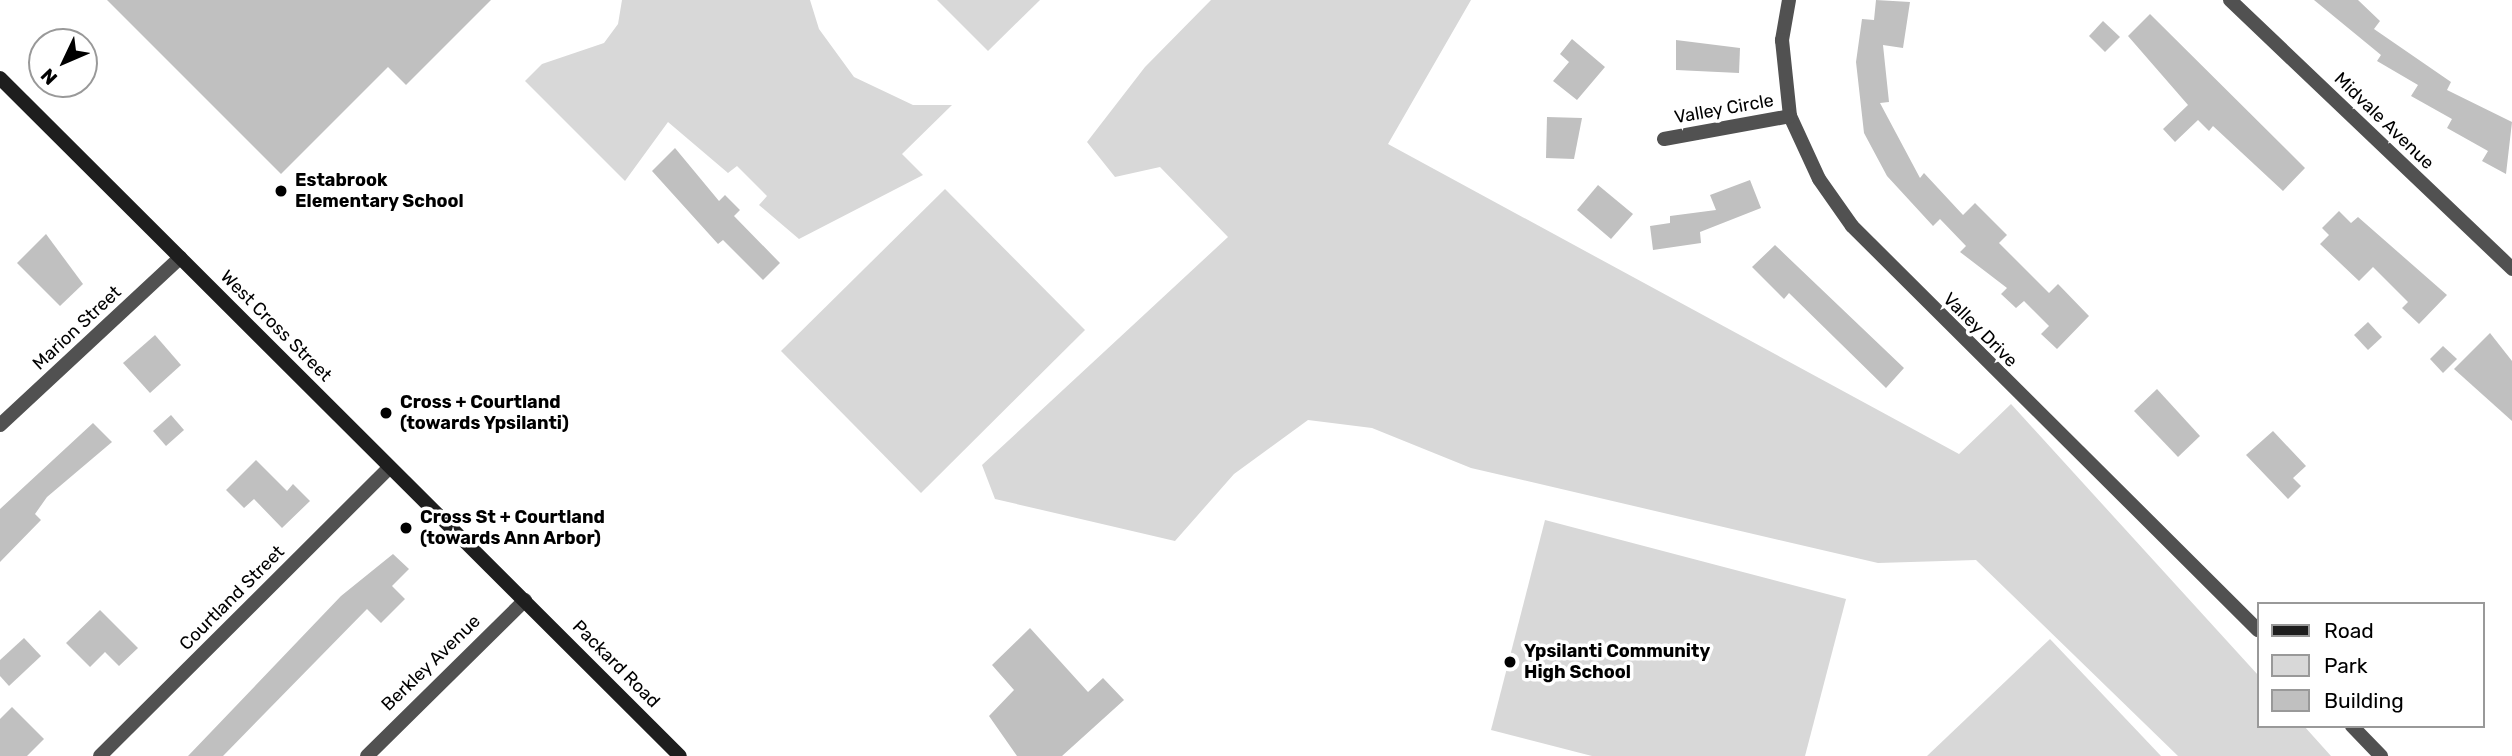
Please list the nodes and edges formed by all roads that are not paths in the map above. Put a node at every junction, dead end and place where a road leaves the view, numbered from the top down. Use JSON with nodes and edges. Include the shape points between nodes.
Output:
{"nodes":[{"id":1,"x":2230,"y":0,"type":"edge"},
{"id":2,"x":1784,"y":3,"type":"edge"},
{"id":3,"x":0,"y":78,"type":"edge"},
{"id":4,"x":1790,"y":116,"type":"junction"},
{"id":5,"x":1664,"y":139,"type":"dead end"},
{"id":6,"x":180,"y":258,"type":"junction"},
{"id":7,"x":2512,"y":269,"type":"edge"},
{"id":8,"x":0,"y":425,"type":"edge"},
{"id":9,"x":390,"y":467,"type":"junction"},
{"id":10,"x":525,"y":600,"type":"junction"},
{"id":11,"x":2256,"y":628,"type":"edge"},
{"id":12,"x":2354,"y":728,"type":"edge"},
{"id":13,"x":100,"y":756,"type":"edge"},
{"id":14,"x":367,"y":756,"type":"edge"},
{"id":15,"x":680,"y":756,"type":"edge"},
{"id":16,"x":2381,"y":756,"type":"edge"}],
"edges":[{"from":1,"to":7,"type":"street","name":"Midvale Avenue"},
{"from":2,"to":4,"type":"street","name":"Valley Drive"},
{"from":3,"to":6,"type":"main road","name":"West Cross Street"},
{"from":4,"to":5,"type":"street","name":"Valley Circle"},
{"from":4,"to":11,"type":"street","name":"Valley Drive","via":[[1819,179],[1852,226]]},
{"from":6,"to":8,"type":"street","name":"Marion Street"},
{"from":6,"to":9,"type":"main road","name":"West Cross Street"},
{"from":9,"to":10,"type":"main road","name":"West Cross Street"},
{"from":9,"to":13,"type":"street","name":"Courtland Street"},
{"from":10,"to":14,"type":"street","name":"Berkley Avenue"},
{"from":10,"to":15,"type":"main road","name":"Packard Road"},
{"from":12,"to":16,"type":"street"}]}
